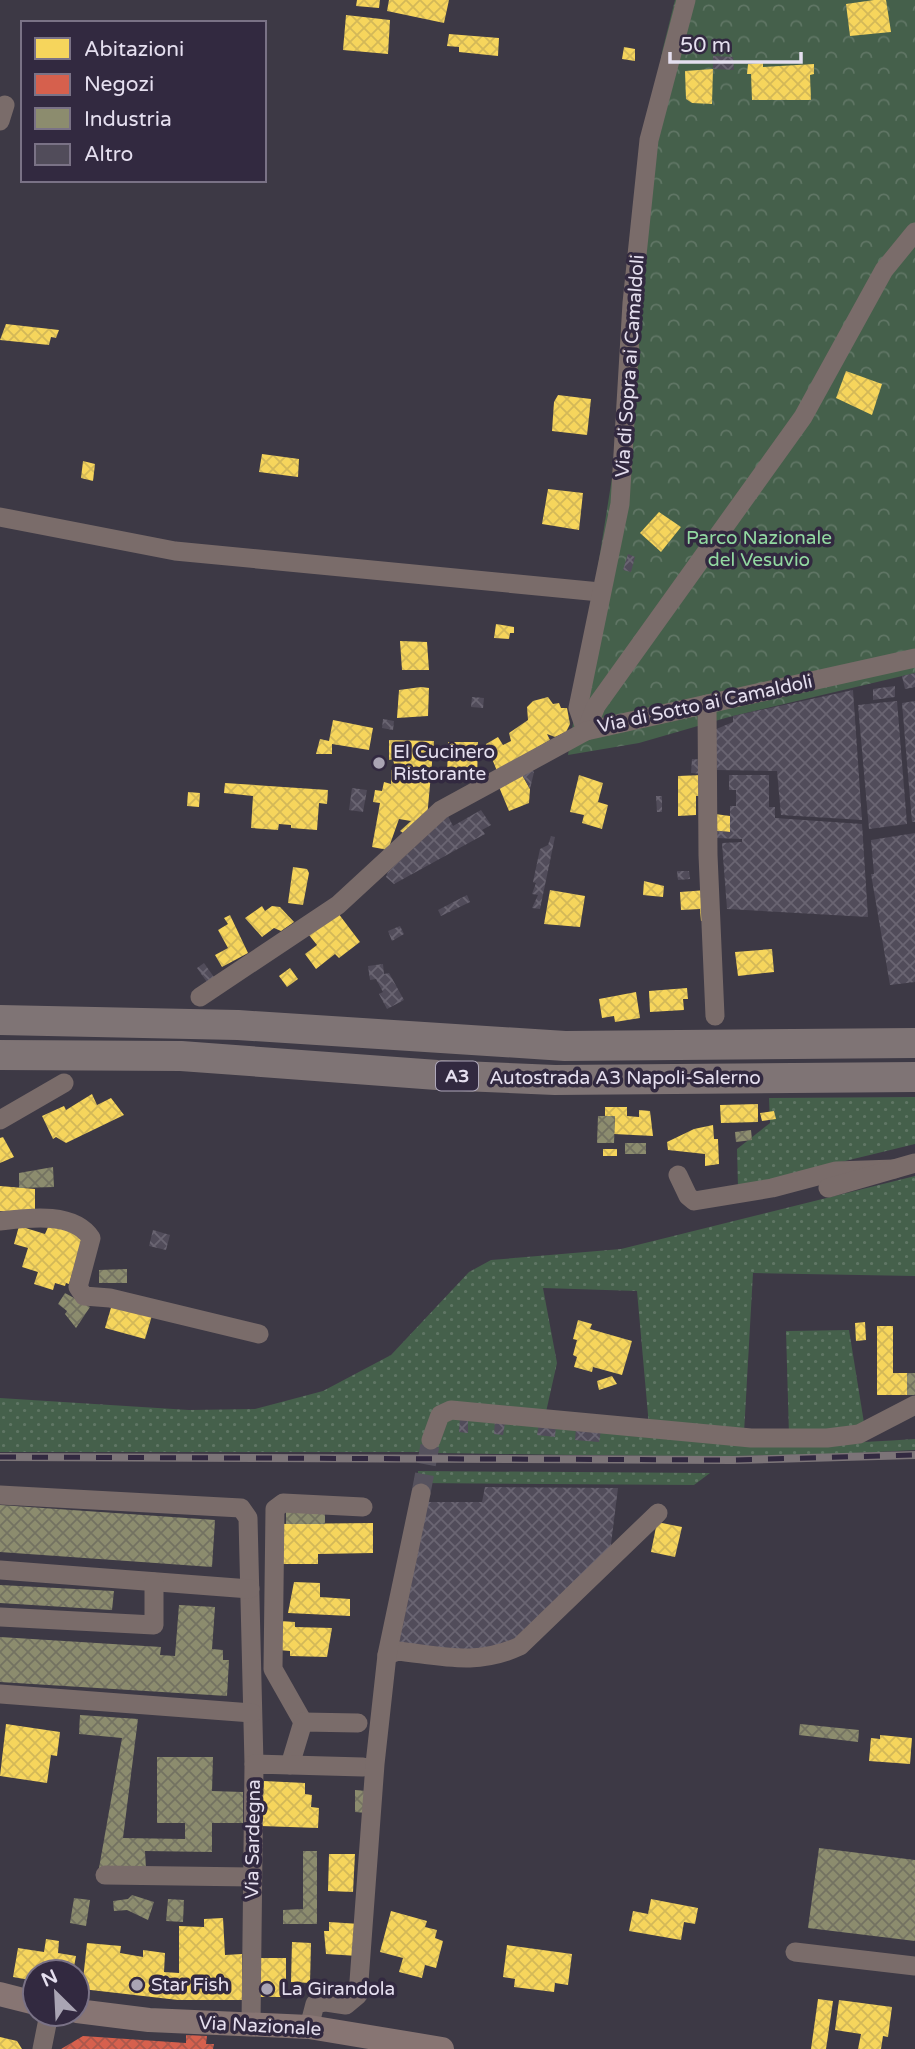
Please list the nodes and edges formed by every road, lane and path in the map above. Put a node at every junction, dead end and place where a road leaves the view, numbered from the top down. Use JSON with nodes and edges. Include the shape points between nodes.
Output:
{"nodes":[{"id":1,"x":686,"y":0,"type":"edge"},
{"id":2,"x":915,"y":232,"type":"edge"},
{"id":3,"x":0,"y":517,"type":"edge"},
{"id":4,"x":600,"y":592,"type":"junction"},
{"id":5,"x":915,"y":658,"type":"edge"},
{"id":6,"x":707,"y":705,"type":"junction"},
{"id":7,"x":586,"y":731,"type":"junction"},
{"id":8,"x":200,"y":997,"type":"dead end"},
{"id":9,"x":715,"y":1016,"type":"dead end"},
{"id":10,"x":0,"y":1020,"type":"edge"},
{"id":11,"x":915,"y":1043,"type":"edge"},
{"id":12,"x":0,"y":1055,"type":"edge"},
{"id":13,"x":915,"y":1077,"type":"edge"},
{"id":14,"x":64,"y":1083,"type":"dead end"},
{"id":15,"x":0,"y":1120,"type":"edge"},
{"id":16,"x":915,"y":1163,"type":"edge"},
{"id":17,"x":894,"y":1169,"type":"junction"},
{"id":18,"x":678,"y":1175,"type":"dead end"},
{"id":19,"x":828,"y":1188,"type":"dead end"},
{"id":20,"x":0,"y":1222,"type":"edge"},
{"id":21,"x":259,"y":1334,"type":"dead end"},
{"id":22,"x":915,"y":1405,"type":"edge"},
{"id":23,"x":431,"y":1440,"type":"tunnel mouth"},
{"id":24,"x":421,"y":1493,"type":"tunnel mouth"},
{"id":25,"x":0,"y":1496,"type":"edge"},
{"id":26,"x":363,"y":1507,"type":"dead end"},
{"id":27,"x":658,"y":1513,"type":"dead end"},
{"id":28,"x":0,"y":1570,"type":"edge"},
{"id":29,"x":154,"y":1582,"type":"junction"},
{"id":30,"x":250,"y":1589,"type":"junction"},
{"id":31,"x":0,"y":1617,"type":"edge"},
{"id":32,"x":387,"y":1655,"type":"junction"},
{"id":33,"x":0,"y":1694,"type":"edge"},
{"id":34,"x":252,"y":1713,"type":"junction"},
{"id":35,"x":303,"y":1722,"type":"junction"},
{"id":36,"x":358,"y":1723,"type":"dead end"},
{"id":37,"x":254,"y":1764,"type":"junction"},
{"id":38,"x":290,"y":1765,"type":"junction"},
{"id":39,"x":363,"y":1767,"type":"dead end"},
{"id":40,"x":105,"y":1875,"type":"dead end"},
{"id":41,"x":252,"y":1877,"type":"junction"},
{"id":42,"x":795,"y":1952,"type":"dead end"},
{"id":43,"x":915,"y":1966,"type":"edge"},
{"id":44,"x":0,"y":1994,"type":"edge"},
{"id":45,"x":21,"y":1999,"type":"edge"},
{"id":46,"x":91,"y":2013,"type":"edge"},
{"id":47,"x":251,"y":2024,"type":"junction"},
{"id":48,"x":309,"y":2027,"type":"junction"},
{"id":49,"x":47,"y":2028,"type":"edge"},
{"id":50,"x":381,"y":2043,"type":"edge"},
{"id":51,"x":43,"y":2049,"type":"edge"},
{"id":52,"x":442,"y":2049,"type":"edge"}],
"edges":[{"from":1,"to":4,"type":"street","name":"Via di Sopra ai Camaldoli","via":[[649,140],[632,303],[623,474]]},
{"from":2,"to":7,"type":"street","via":[[884,270],[803,417],[596,706]]},
{"from":3,"to":4,"type":"street","via":[[175,551]]},
{"from":4,"to":7,"type":"street","name":"Via di Sopra ai Camaldoli","via":[[578,708]]},
{"from":5,"to":6,"type":"street","name":"Via di Sotto ai Camaldoli"},
{"from":6,"to":7,"type":"street","name":"Via di Sotto ai Camaldoli"},
{"from":6,"to":9,"type":"street"},
{"from":7,"to":8,"type":"street","name":"Via di Sotto ai Camaldoli","via":[[441,810],[338,905]]},
{"from":10,"to":11,"type":"highway","name":"Autostrada A3 Napoli-Salerno","number":"A3","via":[[225,1024],[565,1046]]},
{"from":12,"to":13,"type":"highway","name":"Autostrada A3 Napoli-Salerno","number":"A3","via":[[181,1056],[555,1080]]},
{"from":14,"to":15,"type":"street"},
{"from":16,"to":17,"type":"street"},
{"from":17,"to":18,"type":"street","via":[[836,1171],[772,1188],[694,1200]]},
{"from":17,"to":19,"type":"street"},
{"from":20,"to":21,"type":"street","via":[[32,1217],[59,1220],[87,1231],[91,1238],[78,1287],[84,1296],[110,1298]]},
{"from":22,"to":23,"type":"street","via":[[859,1434],[827,1438],[751,1438],[451,1410],[440,1415]]},
{"from":24,"to":32,"type":"street"},
{"from":25,"to":30,"type":"street","via":[[242,1508],[248,1518]]},
{"from":26,"to":35,"type":"street","via":[[283,1503],[275,1509],[273,1669]]},
{"from":27,"to":32,"type":"street","via":[[520,1646],[497,1657],[476,1660],[398,1651]]},
{"from":28,"to":29,"type":"street"},
{"from":29,"to":30,"type":"street"},
{"from":29,"to":31,"type":"street","via":[[154,1625]]},
{"from":30,"to":34,"type":"street"},
{"from":32,"to":48,"type":"street","via":[[358,1995],[346,2005],[315,2004]]},
{"from":33,"to":34,"type":"street"},
{"from":34,"to":37,"type":"street"},
{"from":35,"to":36,"type":"street"},
{"from":35,"to":38,"type":"street"},
{"from":37,"to":38,"type":"street","name":"Via Sardegna"},
{"from":37,"to":41,"type":"street","name":"Via Sardegna"},
{"from":38,"to":39,"type":"street","name":"Via Sardegna"},
{"from":40,"to":41,"type":"street"},
{"from":41,"to":47,"type":"street","name":"Via Sardegna"},
{"from":42,"to":43,"type":"street"},
{"from":44,"to":45,"type":"main road"},
{"from":46,"to":47,"type":"main road","name":"Via Nazionale"},
{"from":47,"to":48,"type":"main road","name":"Via Nazionale"},
{"from":48,"to":50,"type":"main road","name":"Via Nazionale"},
{"from":49,"to":51,"type":"street"},
{"from":50,"to":52,"type":"main road","name":"Via Nazionale"}]}
